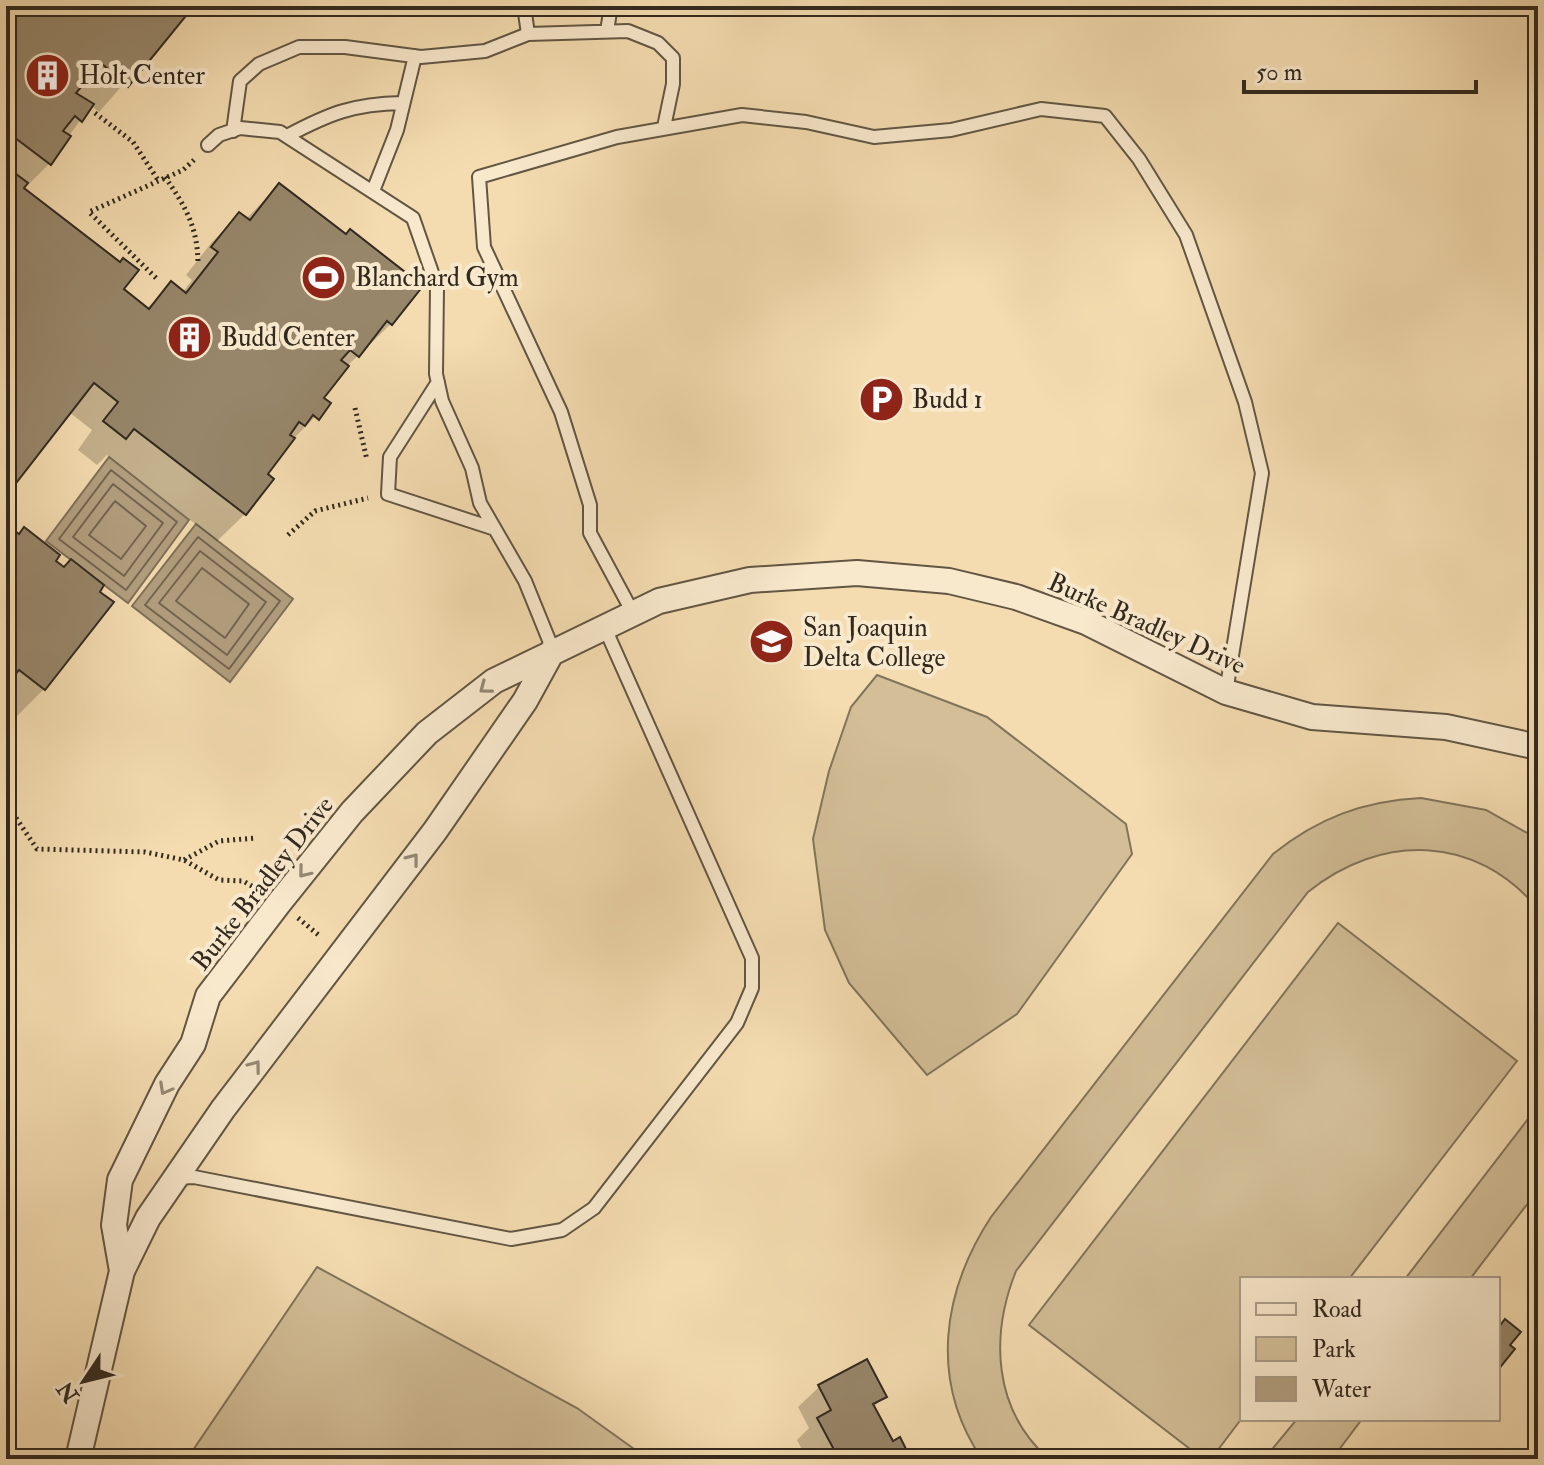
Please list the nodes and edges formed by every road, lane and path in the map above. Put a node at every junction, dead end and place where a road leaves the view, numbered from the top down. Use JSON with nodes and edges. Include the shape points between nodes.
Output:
{"nodes":[{"id":1,"x":524,"y":6,"type":"edge"},
{"id":2,"x":611,"y":6,"type":"edge"},
{"id":3,"x":607,"y":31,"type":"junction"},
{"id":4,"x":528,"y":34,"type":"junction"},
{"id":5,"x":415,"y":56,"type":"junction"},
{"id":6,"x":402,"y":103,"type":"junction"},
{"id":7,"x":95,"y":113,"type":"dead end"},
{"id":8,"x":664,"y":127,"type":"junction"},
{"id":9,"x":233,"y":131,"type":"junction"},
{"id":10,"x":287,"y":136,"type":"junction"},
{"id":11,"x":208,"y":145,"type":"joint"},
{"id":12,"x":165,"y":177,"type":"junction"},
{"id":13,"x":158,"y":180,"type":"junction"},
{"id":14,"x":373,"y":191,"type":"junction"},
{"id":15,"x":198,"y":265,"type":"dead end"},
{"id":16,"x":156,"y":278,"type":"dead end"},
{"id":17,"x":438,"y":382,"type":"junction"},
{"id":18,"x":355,"y":408,"type":"dead end"},
{"id":19,"x":382,"y":495,"type":"junction"},
{"id":20,"x":492,"y":528,"type":"junction"},
{"id":21,"x":288,"y":535,"type":"dead end"},
{"id":22,"x":633,"y":613,"type":"junction"},
{"id":23,"x":604,"y":626,"type":"junction"},
{"id":24,"x":553,"y":650,"type":"junction"},
{"id":25,"x":1226,"y":692,"type":"junction"},
{"id":26,"x":1538,"y":747,"type":"edge"},
{"id":27,"x":6,"y":803,"type":"edge"},
{"id":28,"x":256,"y":838,"type":"dead end"},
{"id":29,"x":184,"y":860,"type":"junction"},
{"id":30,"x":279,"y":903,"type":"junction"},
{"id":31,"x":340,"y":953,"type":"junction"},
{"id":32,"x":172,"y":1178,"type":"junction"},
{"id":33,"x":122,"y":1271,"type":"junction"},
{"id":34,"x":78,"y":1459,"type":"edge"}],
"edges":[{"from":1,"to":4,"type":"lane"},
{"from":2,"to":3,"type":"lane"},
{"from":3,"to":4,"type":"lane"},
{"from":3,"to":8,"type":"lane","via":[[628,31],[658,43],[673,58]]},
{"from":4,"to":5,"type":"lane","via":[[485,51]]},
{"from":5,"to":6,"type":"lane"},
{"from":5,"to":9,"type":"lane","via":[[299,47],[272,58],[240,81]]},
{"from":6,"to":10,"type":"lane","via":[[334,111]]},
{"from":6,"to":14,"type":"lane"},
{"from":7,"to":13,"type":"path","via":[[133,142]]},
{"from":8,"to":22,"type":"lane","via":[[479,177],[484,247],[561,412],[590,505],[590,533]]},
{"from":8,"to":25,"type":"lane","via":[[742,115],[874,137],[951,130],[1041,109],[1105,116],[1186,235],[1245,402],[1262,473]]},
{"from":9,"to":10,"type":"lane"},
{"from":9,"to":11,"type":"lane"},
{"from":10,"to":14,"type":"lane"},
{"from":11,"to":12,"type":"path","via":[[183,170]]},
{"from":12,"to":13,"type":"path"},
{"from":12,"to":15,"type":"path","via":[[198,236]]},
{"from":13,"to":16,"type":"path","via":[[89,212]]},
{"from":14,"to":17,"type":"lane","via":[[413,218],[437,287]]},
{"from":17,"to":19,"type":"lane","via":[[390,457]]},
{"from":17,"to":20,"type":"lane"},
{"from":18,"to":19,"type":"path"},
{"from":19,"to":20,"type":"lane"},
{"from":19,"to":21,"type":"path","via":[[315,511]]},
{"from":20,"to":24,"type":"lane","via":[[525,581]]},
{"from":22,"to":23,"type":"street","name":"Burke Bradley Drive"},
{"from":22,"to":25,"type":"street","name":"Burke Bradley Drive","via":[[659,601],[750,580],[857,573],[912,576],[1016,597],[1086,622]]},
{"from":23,"to":24,"type":"street","name":"Burke Bradley Drive"},
{"from":23,"to":32,"type":"lane","via":[[752,958],[752,988],[737,1023],[594,1208],[562,1230],[511,1239],[194,1177]]},
{"from":24,"to":30,"type":"street","name":"Burke Bradley Drive","one_way":true,"via":[[494,681],[427,733],[352,812]]},
{"from":31,"to":24,"type":"street","name":"Burke Bradley Drive","one_way":true,"via":[[435,831],[525,701]]},
{"from":25,"to":26,"type":"street","name":"Burke Bradley Drive","via":[[1312,717],[1446,727]]},
{"from":27,"to":29,"type":"path","via":[[37,849],[145,852]]},
{"from":28,"to":29,"type":"path","via":[[219,841]]},
{"from":29,"to":30,"type":"path","via":[[219,880],[243,881]]},
{"from":30,"to":31,"type":"path"},
{"from":30,"to":33,"type":"street","name":"Burke Bradley Drive","one_way":true,"via":[[208,996],[193,1044],[120,1180],[114,1225]]},
{"from":32,"to":31,"type":"street","name":"Burke Bradley Drive","one_way":true},
{"from":32,"to":33,"type":"street","name":"Burke Bradley Drive"},
{"from":33,"to":34,"type":"street","name":"Burke Bradley Drive"}]}
